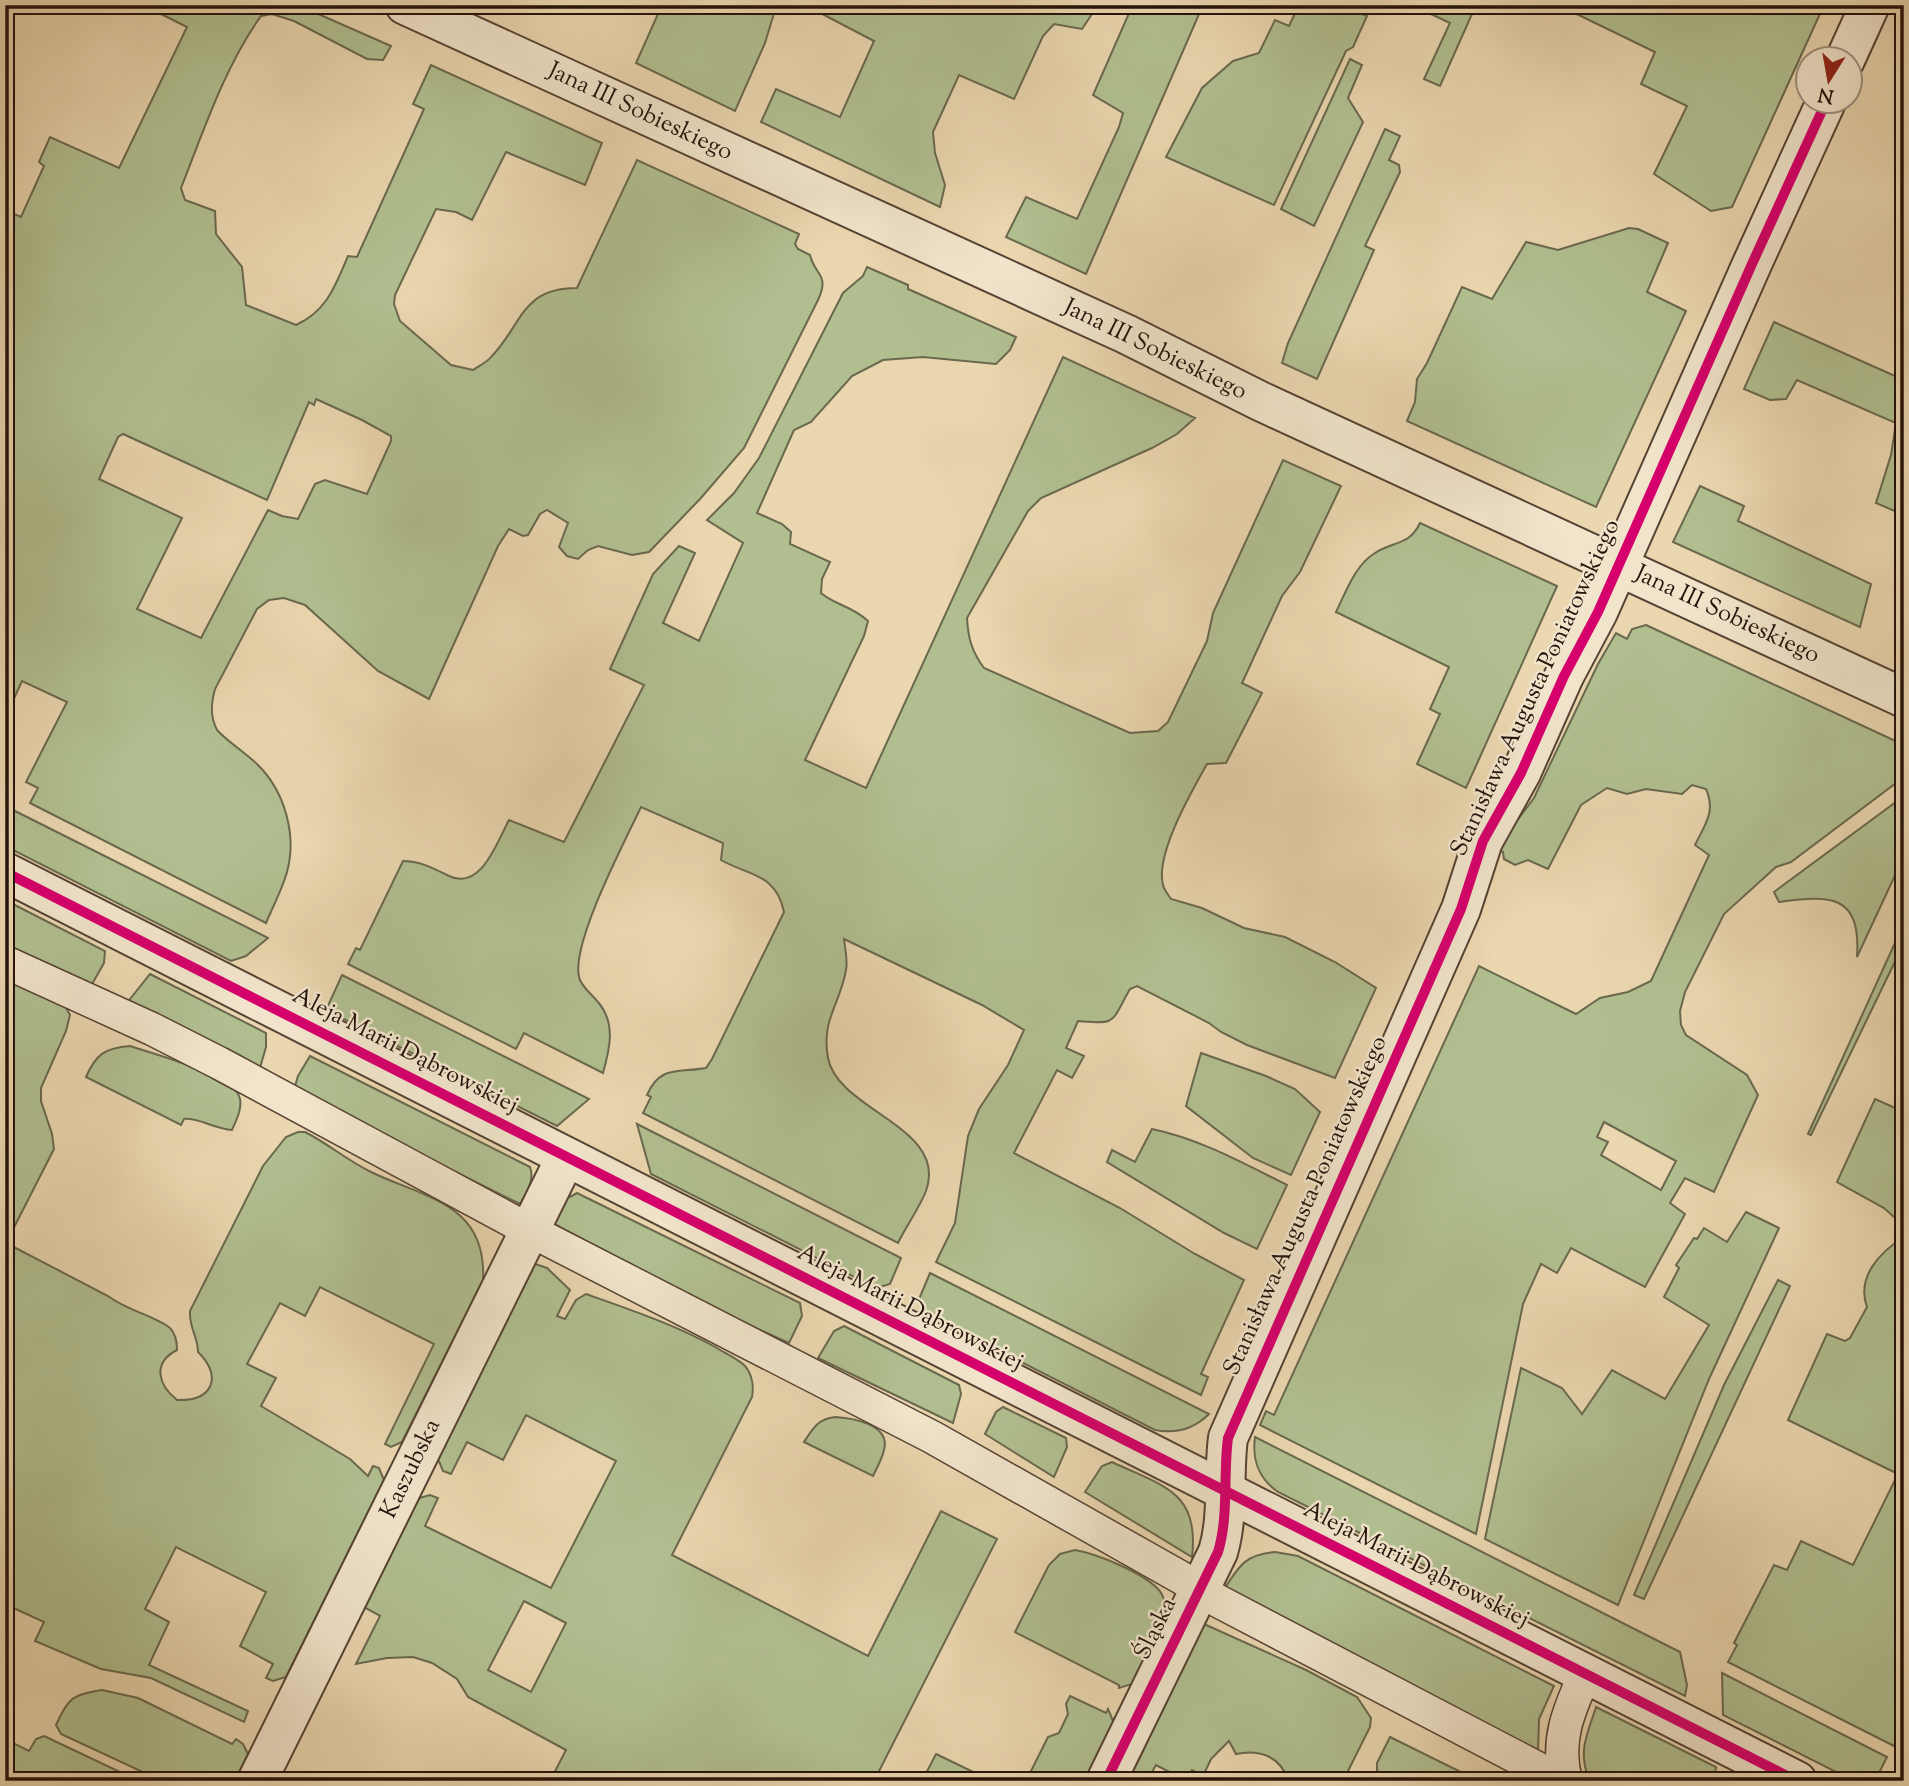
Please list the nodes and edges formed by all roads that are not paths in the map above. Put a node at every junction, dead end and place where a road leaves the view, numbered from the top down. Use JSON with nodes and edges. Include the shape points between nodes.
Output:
{"nodes":[{"id":1,"x":405,"y":5,"type":"edge"},
{"id":2,"x":1870,"y":5,"type":"edge"},
{"id":3,"x":1851,"y":46,"type":"edge"},
{"id":4,"x":1820,"y":116,"type":"edge"},
{"id":5,"x":1619,"y":565,"type":"junction"},
{"id":6,"x":1904,"y":698,"type":"edge"},
{"id":7,"x":5,"y":872,"type":"edge"},
{"id":8,"x":5,"y":962,"type":"edge"},
{"id":9,"x":566,"y":1157,"type":"junction"},
{"id":10,"x":529,"y":1230,"type":"junction"},
{"id":11,"x":1225,"y":1491,"type":"junction"},
{"id":12,"x":1199,"y":1588,"type":"junction"},
{"id":13,"x":1585,"y":1674,"type":"junction"},
{"id":14,"x":1747,"y":1770,"type":"edge"},
{"id":15,"x":257,"y":1781,"type":"edge"},
{"id":16,"x":1107,"y":1781,"type":"edge"},
{"id":17,"x":1564,"y":1781,"type":"edge"},
{"id":18,"x":1797,"y":1781,"type":"edge"}],
"edges":[{"from":1,"to":5,"type":"street","name":"Jana III Sobieskiego"},
{"from":2,"to":3,"type":"street"},
{"from":4,"to":5,"type":"street","name":"Stanisława Augusta Poniatowskiego"},
{"from":5,"to":6,"type":"street","name":"Jana III Sobieskiego"},
{"from":5,"to":11,"type":"street","name":"Stanisława Augusta Poniatowskiego","via":[[1521,773],[1483,841],[1461,909],[1235,1420],[1224,1464]]},
{"from":7,"to":9,"type":"street","name":"Aleja Marii Dąbrowskiej"},
{"from":8,"to":10,"type":"lane","via":[[219,1063]]},
{"from":9,"to":10,"type":"street","name":"Kaszubska"},
{"from":9,"to":11,"type":"street","name":"Aleja Marii Dąbrowskiej"},
{"from":10,"to":12,"type":"lane","via":[[932,1437]]},
{"from":10,"to":15,"type":"street","name":"Kaszubska"},
{"from":11,"to":12,"type":"street","name":"Śląska","via":[[1223,1535]]},
{"from":11,"to":13,"type":"street","name":"Aleja Marii Dąbrowskiej"},
{"from":12,"to":16,"type":"street","name":"Śląska"},
{"from":12,"to":17,"type":"lane"},
{"from":13,"to":14,"type":"street","name":"Aleja Marii Dąbrowskiej"},
{"from":13,"to":17,"type":"lane","via":[[1562,1732]]},
{"from":14,"to":18,"type":"street","name":"Aleja Marii Dąbrowskiej"}]}
